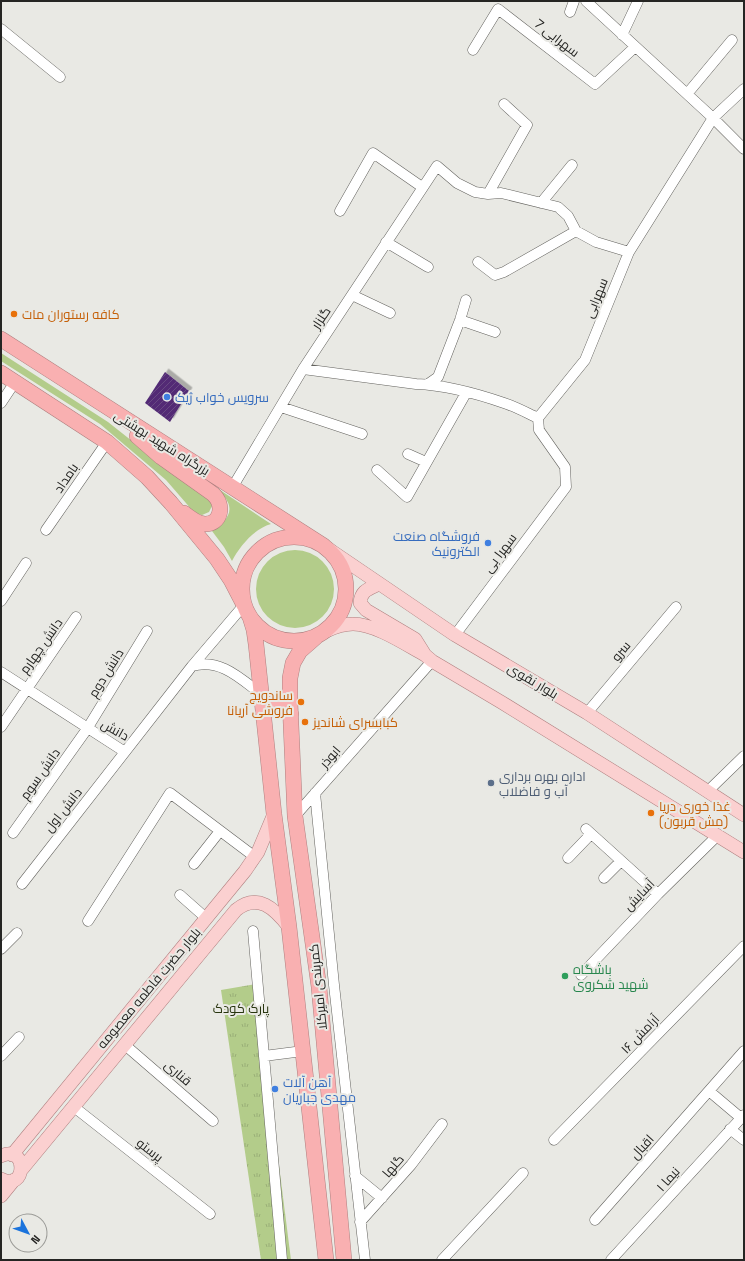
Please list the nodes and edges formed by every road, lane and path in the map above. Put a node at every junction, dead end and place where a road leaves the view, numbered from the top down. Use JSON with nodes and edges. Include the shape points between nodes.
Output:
{"nodes":[{"id":1,"x":574,"y":1,"type":"edge"},
{"id":2,"x":586,"y":1,"type":"edge"},
{"id":3,"x":638,"y":1,"type":"edge"},
{"id":4,"x":570,"y":12,"type":"dead end"},
{"id":5,"x":1,"y":29,"type":"edge"},
{"id":6,"x":622,"y":35,"type":"junction"},
{"id":7,"x":732,"y":40,"type":"dead end"},
{"id":8,"x":635,"y":47,"type":"junction"},
{"id":9,"x":473,"y":50,"type":"dead end"},
{"id":10,"x":60,"y":77,"type":"dead end"},
{"id":11,"x":744,"y":89,"type":"edge"},
{"id":12,"x":687,"y":94,"type":"junction"},
{"id":13,"x":504,"y":104,"type":"dead end"},
{"id":14,"x":713,"y":118,"type":"junction"},
{"id":15,"x":744,"y":149,"type":"edge"},
{"id":16,"x":572,"y":165,"type":"dead end"},
{"id":17,"x":422,"y":188,"type":"junction"},
{"id":18,"x":488,"y":194,"type":"junction"},
{"id":19,"x":541,"y":203,"type":"junction"},
{"id":20,"x":340,"y":211,"type":"dead end"},
{"id":21,"x":576,"y":231,"type":"junction"},
{"id":22,"x":386,"y":242,"type":"junction"},
{"id":23,"x":629,"y":252,"type":"junction"},
{"id":24,"x":478,"y":262,"type":"dead end"},
{"id":25,"x":428,"y":267,"type":"dead end"},
{"id":26,"x":352,"y":295,"type":"junction"},
{"id":27,"x":466,"y":300,"type":"dead end"},
{"id":28,"x":390,"y":313,"type":"dead end"},
{"id":29,"x":460,"y":320,"type":"junction"},
{"id":30,"x":495,"y":332,"type":"dead end"},
{"id":31,"x":1,"y":340,"type":"edge"},
{"id":32,"x":303,"y":369,"type":"junction"},
{"id":33,"x":1,"y":373,"type":"edge"},
{"id":34,"x":15,"y":382,"type":"junction"},
{"id":35,"x":428,"y":384,"type":"junction"},
{"id":36,"x":466,"y":393,"type":"junction"},
{"id":37,"x":1,"y":403,"type":"edge"},
{"id":38,"x":101,"y":404,"type":"junction"},
{"id":39,"x":281,"y":406,"type":"junction"},
{"id":40,"x":538,"y":418,"type":"junction"},
{"id":41,"x":362,"y":434,"type":"dead end"},
{"id":42,"x":107,"y":442,"type":"junction"},
{"id":43,"x":408,"y":454,"type":"dead end"},
{"id":44,"x":426,"y":462,"type":"junction"},
{"id":45,"x":377,"y":470,"type":"dead end"},
{"id":46,"x":232,"y":488,"type":"junction"},
{"id":47,"x":171,"y":502,"type":"junction"},
{"id":48,"x":46,"y":530,"type":"dead end"},
{"id":49,"x":324,"y":546,"type":"junction"},
{"id":50,"x":26,"y":564,"type":"dead end"},
{"id":51,"x":379,"y":584,"type":"junction"},
{"id":52,"x":1,"y":601,"type":"edge"},
{"id":53,"x":676,"y":606,"type":"dead end"},
{"id":54,"x":247,"y":611,"type":"junction"},
{"id":55,"x":76,"y":617,"type":"dead end"},
{"id":56,"x":147,"y":632,"type":"dead end"},
{"id":57,"x":321,"y":634,"type":"junction"},
{"id":58,"x":455,"y":635,"type":"junction"},
{"id":59,"x":428,"y":658,"type":"junction"},
{"id":60,"x":192,"y":666,"type":"junction"},
{"id":61,"x":1,"y":672,"type":"edge"},
{"id":62,"x":27,"y":689,"type":"junction"},
{"id":63,"x":260,"y":694,"type":"junction"},
{"id":64,"x":587,"y":713,"type":"junction"},
{"id":65,"x":291,"y":714,"type":"junction"},
{"id":66,"x":263,"y":717,"type":"junction"},
{"id":67,"x":1,"y":727,"type":"edge"},
{"id":68,"x":87,"y":729,"type":"junction"},
{"id":69,"x":125,"y":752,"type":"junction"},
{"id":70,"x":744,"y":756,"type":"edge"},
{"id":71,"x":708,"y":791,"type":"junction"},
{"id":72,"x":316,"y":793,"type":"junction"},
{"id":73,"x":274,"y":814,"type":"junction"},
{"id":74,"x":744,"y":815,"type":"edge"},
{"id":75,"x":295,"y":816,"type":"junction"},
{"id":76,"x":220,"y":831,"type":"junction"},
{"id":77,"x":13,"y":833,"type":"dead end"},
{"id":78,"x":717,"y":836,"type":"junction"},
{"id":79,"x":744,"y":852,"type":"edge"},
{"id":80,"x":255,"y":857,"type":"junction"},
{"id":81,"x":568,"y":858,"type":"dead end"},
{"id":82,"x":621,"y":861,"type":"junction"},
{"id":83,"x":194,"y":864,"type":"dead end"},
{"id":84,"x":604,"y":878,"type":"dead end"},
{"id":85,"x":22,"y":884,"type":"dead end"},
{"id":86,"x":658,"y":894,"type":"junction"},
{"id":87,"x":180,"y":895,"type":"dead end"},
{"id":88,"x":328,"y":917,"type":"junction"},
{"id":89,"x":206,"y":918,"type":"junction"},
{"id":90,"x":88,"y":921,"type":"dead end"},
{"id":91,"x":310,"y":921,"type":"junction"},
{"id":92,"x":288,"y":927,"type":"junction"},
{"id":93,"x":253,"y":931,"type":"dead end"},
{"id":94,"x":17,"y":933,"type":"dead end"},
{"id":95,"x":744,"y":946,"type":"edge"},
{"id":96,"x":1,"y":949,"type":"edge"},
{"id":97,"x":581,"y":975,"type":"dead end"},
{"id":98,"x":334,"y":985,"type":"junction"},
{"id":99,"x":319,"y":987,"type":"junction"},
{"id":100,"x":111,"y":1033,"type":"junction"},
{"id":101,"x":19,"y":1037,"type":"dead end"},
{"id":102,"x":125,"y":1045,"type":"junction"},
{"id":103,"x":303,"y":1051,"type":"junction"},
{"id":104,"x":744,"y":1051,"type":"edge"},
{"id":105,"x":1,"y":1056,"type":"edge"},
{"id":106,"x":264,"y":1056,"type":"junction"},
{"id":107,"x":709,"y":1091,"type":"junction"},
{"id":108,"x":74,"y":1106,"type":"junction"},
{"id":109,"x":742,"y":1116,"type":"edge"},
{"id":110,"x":213,"y":1121,"type":"dead end"},
{"id":111,"x":442,"y":1124,"type":"dead end"},
{"id":112,"x":730,"y":1129,"type":"junction"},
{"id":113,"x":554,"y":1140,"type":"dead end"},
{"id":114,"x":744,"y":1140,"type":"edge"},
{"id":115,"x":5,"y":1153,"type":"edge"},
{"id":116,"x":22,"y":1169,"type":"junction"},
{"id":117,"x":523,"y":1173,"type":"dead end"},
{"id":118,"x":355,"y":1176,"type":"junction"},
{"id":119,"x":7,"y":1180,"type":"edge"},
{"id":120,"x":1,"y":1196,"type":"edge"},
{"id":121,"x":382,"y":1198,"type":"junction"},
{"id":122,"x":210,"y":1214,"type":"dead end"},
{"id":123,"x":595,"y":1220,"type":"dead end"},
{"id":124,"x":360,"y":1222,"type":"junction"},
{"id":125,"x":282,"y":1260,"type":"edge"},
{"id":126,"x":324,"y":1260,"type":"edge"},
{"id":127,"x":344,"y":1260,"type":"edge"},
{"id":128,"x":365,"y":1260,"type":"edge"},
{"id":129,"x":442,"y":1260,"type":"edge"},
{"id":130,"x":611,"y":1260,"type":"edge"}],
"edges":[{"from":1,"to":4,"type":"street"},
{"from":2,"to":6,"type":"street"},
{"from":3,"to":6,"type":"street"},
{"from":5,"to":10,"type":"street"},
{"from":6,"to":8,"type":"street"},
{"from":7,"to":12,"type":"street"},
{"from":8,"to":9,"type":"street","name":"سهرابی 7","via":[[595,84],[498,9]]},
{"from":8,"to":12,"type":"street"},
{"from":11,"to":14,"type":"street","name":"سهرابی"},
{"from":12,"to":14,"type":"street"},
{"from":13,"to":18,"type":"street","via":[[527,125]]},
{"from":14,"to":15,"type":"street"},
{"from":14,"to":23,"type":"street","name":"سهرابی"},
{"from":16,"to":19,"type":"street"},
{"from":17,"to":18,"type":"street","name":"گلزار","via":[[437,166],[457,184],[475,192]]},
{"from":17,"to":20,"type":"street","via":[[373,153]]},
{"from":17,"to":22,"type":"street","name":"گلزار"},
{"from":18,"to":19,"type":"street","via":[[501,193]]},
{"from":19,"to":21,"type":"street","via":[[558,207],[568,216]]},
{"from":21,"to":23,"type":"street","via":[[596,242]]},
{"from":21,"to":24,"type":"street","via":[[495,275]]},
{"from":22,"to":25,"type":"street"},
{"from":22,"to":26,"type":"street","name":"گلزار"},
{"from":23,"to":40,"type":"street","name":"سهرابی","via":[[585,360]]},
{"from":26,"to":28,"type":"street"},
{"from":26,"to":32,"type":"street","name":"گلزار"},
{"from":27,"to":29,"type":"street"},
{"from":29,"to":30,"type":"street"},
{"from":29,"to":35,"type":"street","via":[[438,377]]},
{"from":31,"to":38,"type":"highway","name":"بزرگراه شهید بهشتی"},
{"from":32,"to":35,"type":"street"},
{"from":32,"to":39,"type":"street","name":"گلزار"},
{"from":33,"to":34,"type":"highway"},
{"from":34,"to":37,"type":"street"},
{"from":34,"to":42,"type":"highway"},
{"from":35,"to":36,"type":"street"},
{"from":36,"to":40,"type":"street","via":[[505,403]]},
{"from":36,"to":44,"type":"street"},
{"from":38,"to":46,"type":"highway","name":"بزرگراه شهید بهشتی"},
{"from":38,"to":47,"type":"highway","via":[[158,455],[213,494],[221,508],[217,518],[204,524],[193,520]]},
{"from":39,"to":41,"type":"street"},
{"from":39,"to":46,"type":"street","name":"گلزار"},
{"from":40,"to":58,"type":"street","name":"سهرا بی","via":[[539,430],[565,467],[566,487]]},
{"from":42,"to":47,"type":"highway"},
{"from":42,"to":48,"type":"street","name":"بامداد"},
{"from":43,"to":44,"type":"street"},
{"from":44,"to":45,"type":"street","via":[[407,497]]},
{"from":46,"to":49,"type":"highway","name":"بزرگراه شهید بهشتی"},
{"from":47,"to":54,"type":"highway","via":[[225,570]]},
{"from":49,"to":51,"type":"main road","name":"بلوار نقوی"},
{"from":49,"to":54,"type":"highway","via":[[300,537],[281,539],[263,547],[247,567],[243,580],[242,593]]},
{"from":49,"to":57,"type":"highway","via":[[340,564],[346,588],[341,612],[335,622]]},
{"from":50,"to":52,"type":"street"},
{"from":51,"to":58,"type":"main road","name":"بلوار نقوی"},
{"from":51,"to":59,"type":"main road","via":[[365,590],[360,603],[366,610],[415,639]]},
{"from":53,"to":64,"type":"street","name":"سرو"},
{"from":54,"to":57,"type":"highway","via":[[258,627],[280,640],[304,640]]},
{"from":54,"to":60,"type":"street","name":"دانش"},
{"from":54,"to":63,"type":"highway","name":"کمربندی امیرکلا","via":[[254,630]]},
{"from":55,"to":62,"type":"street","name":"دانش چهارم"},
{"from":56,"to":68,"type":"street","name":"دانش دوم"},
{"from":57,"to":59,"type":"main road","via":[[345,625],[371,627]]},
{"from":57,"to":65,"type":"highway","name":"کمربندی امیرکلا","via":[[300,651],[293,663],[290,678]]},
{"from":58,"to":64,"type":"main road","name":"بلوار نقوی"},
{"from":59,"to":72,"type":"street","name":"ابوذر"},
{"from":59,"to":78,"type":"main road"},
{"from":60,"to":63,"type":"street","via":[[204,663],[220,667],[240,678]]},
{"from":60,"to":69,"type":"street","name":"دانش"},
{"from":61,"to":62,"type":"street","name":"دانش"},
{"from":62,"to":67,"type":"street","name":"دانش چهارم"},
{"from":62,"to":68,"type":"street","name":"دانش"},
{"from":63,"to":66,"type":"highway","name":"کمربندی امیرکلا"},
{"from":64,"to":71,"type":"main road","name":"بلوار نقوی"},
{"from":65,"to":66,"type":"highway","via":[[287,707],[277,704],[270,705]]},
{"from":65,"to":75,"type":"highway","name":"کمربندی امیرکلا"},
{"from":66,"to":73,"type":"highway","name":"کمربندی امیرکلا"},
{"from":68,"to":69,"type":"street","name":"دانش"},
{"from":68,"to":77,"type":"street","name":"دانش سوم"},
{"from":69,"to":85,"type":"street","name":"دانش اول"},
{"from":70,"to":71,"type":"street"},
{"from":71,"to":74,"type":"main road","name":"بلوار نقوی"},
{"from":72,"to":75,"type":"street","name":"ابوذر"},
{"from":72,"to":88,"type":"street"},
{"from":73,"to":80,"type":"main road","name":"بلوار حضرت فاطمه معصومه"},
{"from":73,"to":92,"type":"highway","name":"کمربندی امیرکلا"},
{"from":75,"to":91,"type":"highway","name":"کمربندی امیرکلا"},
{"from":76,"to":80,"type":"street"},
{"from":76,"to":83,"type":"street"},
{"from":76,"to":90,"type":"street","via":[[170,794]]},
{"from":78,"to":79,"type":"main road"},
{"from":78,"to":86,"type":"street","name":"آسایش"},
{"from":80,"to":89,"type":"main road","name":"بلوار حضرت فاطمه معصومه"},
{"from":81,"to":82,"type":"street","via":[[588,832]]},
{"from":82,"to":84,"type":"street"},
{"from":82,"to":86,"type":"street"},
{"from":86,"to":97,"type":"street","name":"آسایش"},
{"from":87,"to":89,"type":"street"},
{"from":88,"to":91,"type":"street"},
{"from":88,"to":98,"type":"street"},
{"from":89,"to":100,"type":"main road","name":"بلوار حضرت فاطمه معصومه"},
{"from":91,"to":99,"type":"highway","name":"کمربندی امیرکلا"},
{"from":92,"to":102,"type":"main road","name":"بلوار حضرت فاطمه معصومه","via":[[275,911],[264,904],[249,903],[240,907]]},
{"from":92,"to":103,"type":"highway","name":"کمربندی امیرکلا"},
{"from":93,"to":106,"type":"street"},
{"from":94,"to":96,"type":"street"},
{"from":95,"to":113,"type":"street","name":"آرامش ۱۶"},
{"from":98,"to":99,"type":"street"},
{"from":98,"to":118,"type":"street"},
{"from":99,"to":127,"type":"highway","name":"کمربندی امیرکلا"},
{"from":100,"to":102,"type":"main road"},
{"from":100,"to":115,"type":"main road","name":"بلوار حضرت فاطمه معصومه"},
{"from":101,"to":105,"type":"street"},
{"from":102,"to":108,"type":"main road","name":"بلوار حضرت فاطمه معصومه"},
{"from":102,"to":110,"type":"street","name":"قناری"},
{"from":103,"to":106,"type":"street"},
{"from":103,"to":126,"type":"highway","name":"کمربندی امیرکلا"},
{"from":104,"to":107,"type":"street","name":"اقبال"},
{"from":106,"to":125,"type":"street"},
{"from":107,"to":109,"type":"street"},
{"from":107,"to":123,"type":"street","name":"اقبال"},
{"from":108,"to":116,"type":"main road","name":"بلوار حضرت فاطمه معصومه"},
{"from":108,"to":122,"type":"street","name":"پرستو"},
{"from":109,"to":112,"type":"street","name":"نیما ۱"},
{"from":111,"to":121,"type":"street","name":"گلها"},
{"from":112,"to":114,"type":"street"},
{"from":112,"to":130,"type":"street","name":"نیما ۱"},
{"from":115,"to":116,"type":"main road","via":[[19,1160]]},
{"from":116,"to":119,"type":"main road","name":"بلوار حضرت فاطمه معصومه","via":[[20,1174]]},
{"from":117,"to":129,"type":"street"},
{"from":118,"to":121,"type":"street"},
{"from":118,"to":124,"type":"street"},
{"from":119,"to":120,"type":"main road"},
{"from":121,"to":124,"type":"street","name":"گلها"},
{"from":124,"to":128,"type":"street"}]}
